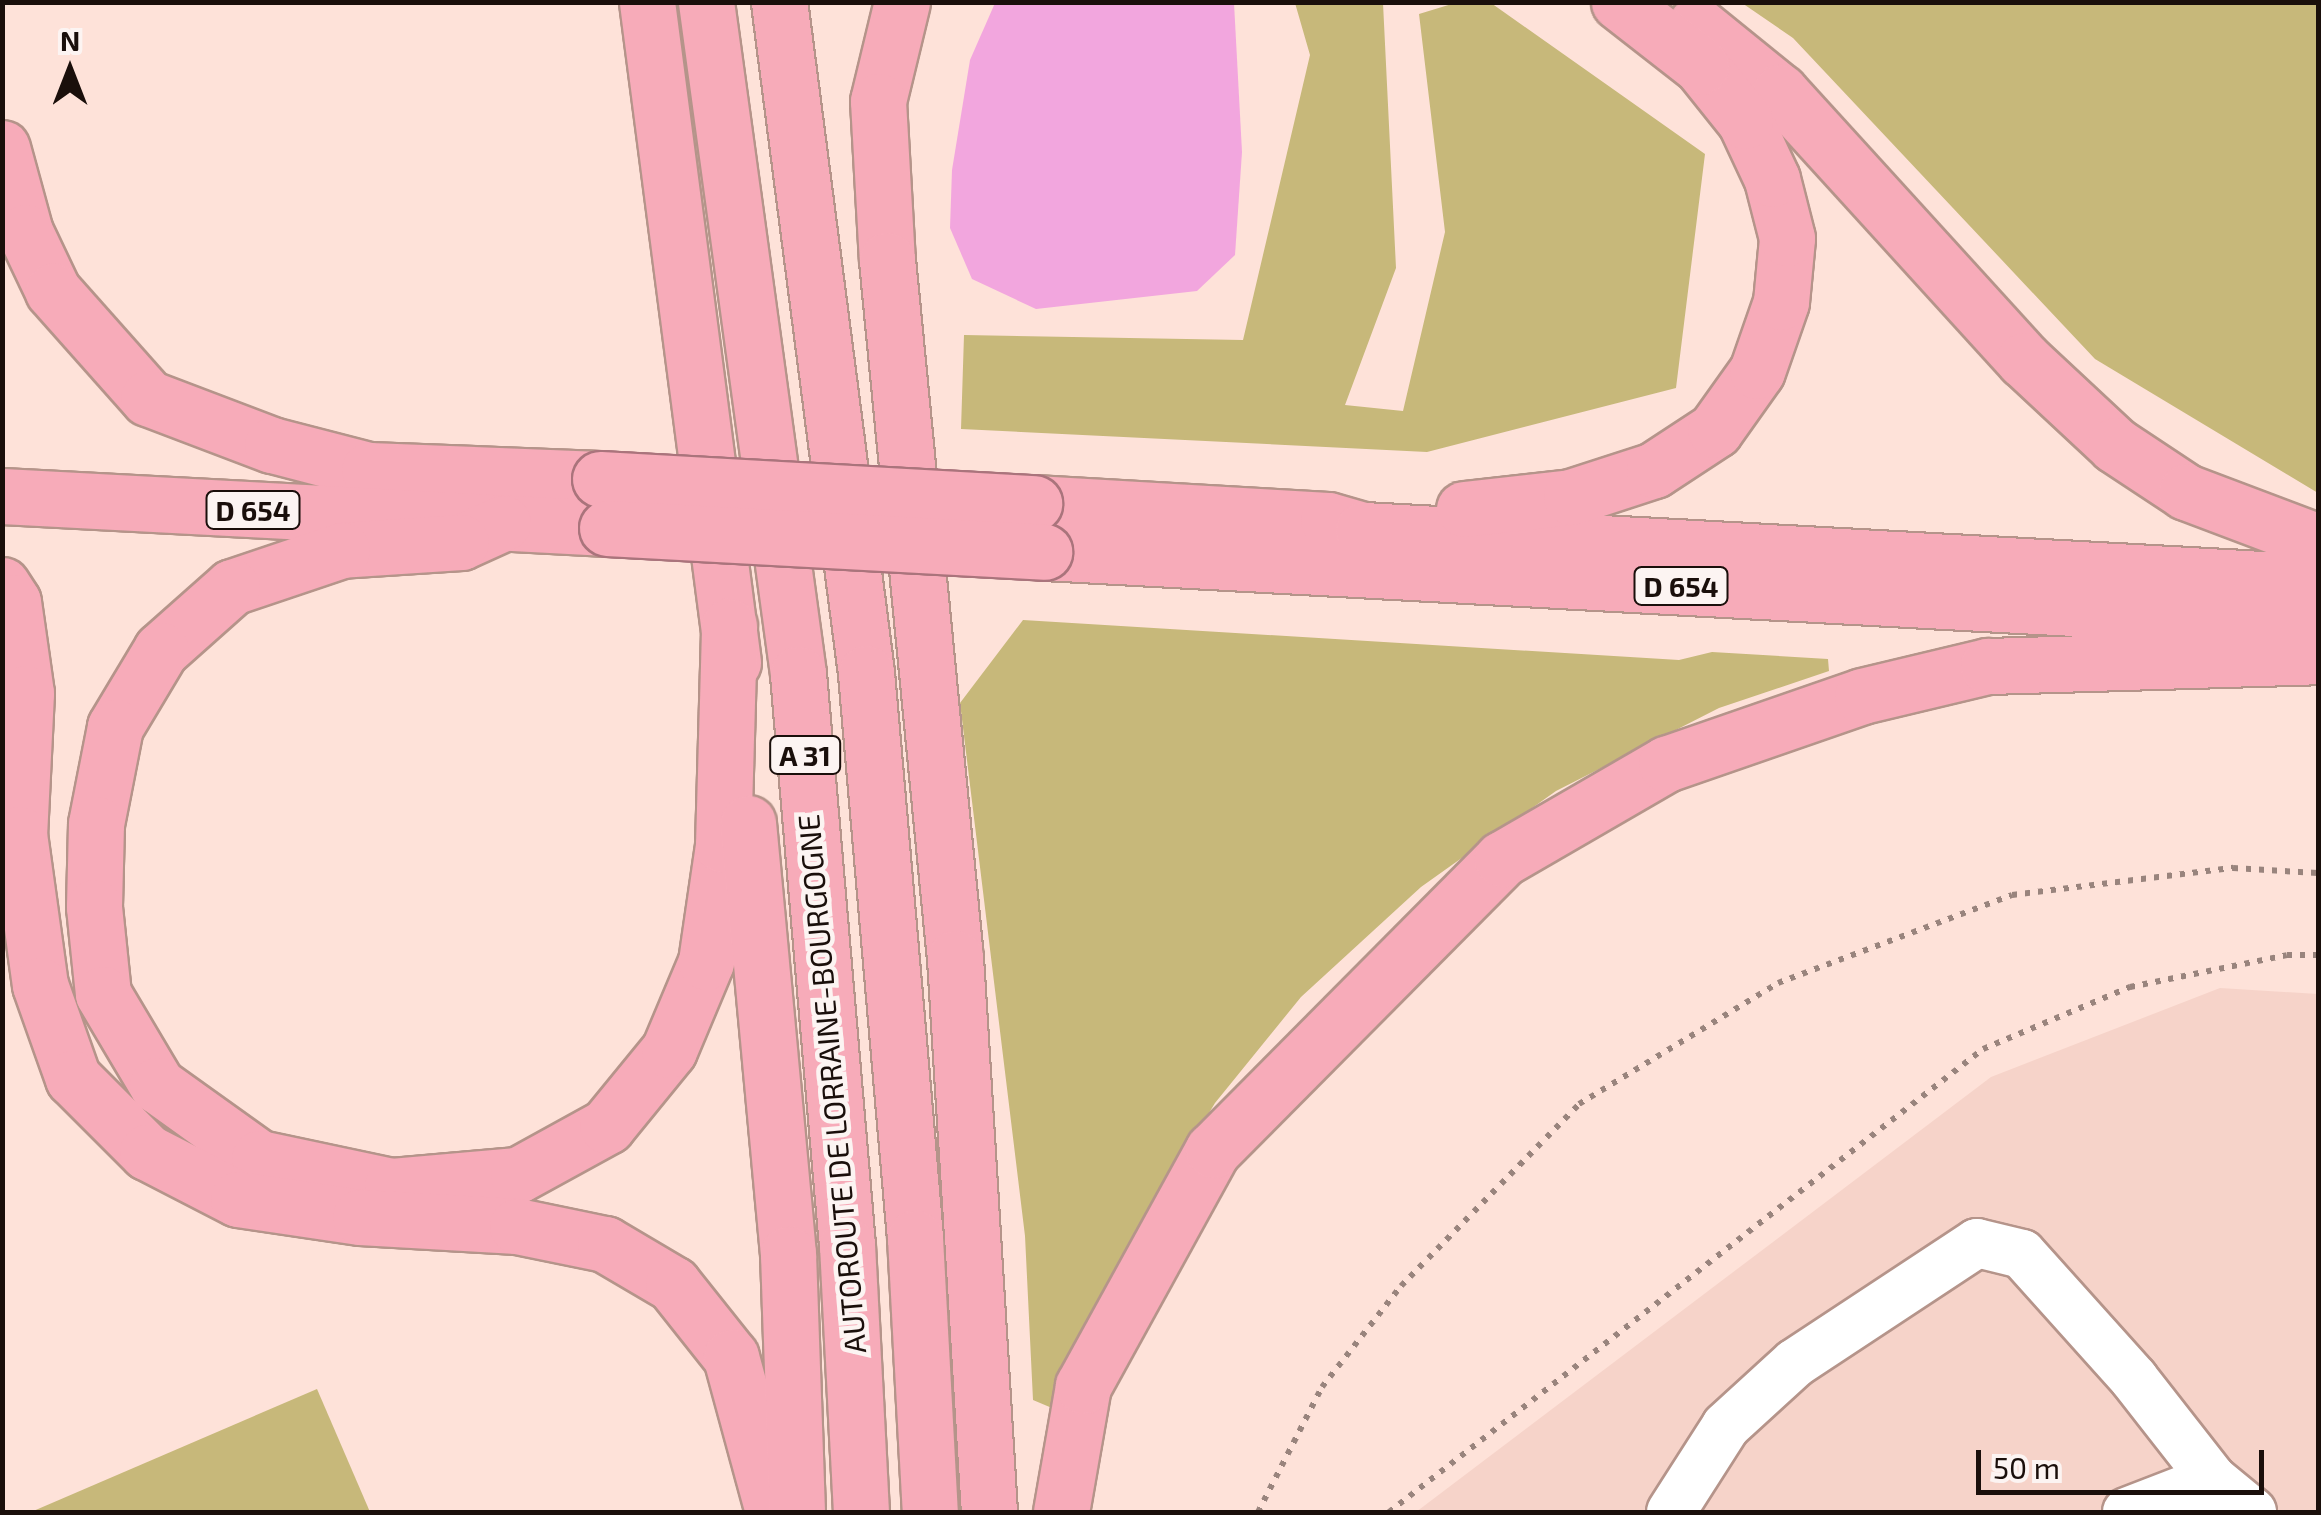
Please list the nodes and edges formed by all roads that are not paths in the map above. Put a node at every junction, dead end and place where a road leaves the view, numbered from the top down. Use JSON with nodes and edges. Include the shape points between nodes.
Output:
{"nodes":[{"id":1,"x":706,"y":2,"type":"edge"},
{"id":2,"x":778,"y":2,"type":"edge"},
{"id":3,"x":902,"y":2,"type":"edge"},
{"id":4,"x":1619,"y":2,"type":"edge"},
{"id":5,"x":1670,"y":2,"type":"edge"},
{"id":6,"x":648,"y":16,"type":"edge"},
{"id":7,"x":2,"y":148,"type":"edge"},
{"id":8,"x":2,"y":463,"type":"edge"},
{"id":9,"x":369,"y":470,"type":"junction"},
{"id":10,"x":2,"y":496,"type":"edge"},
{"id":11,"x":604,"y":503,"type":"junction"},
{"id":12,"x":1328,"y":520,"type":"junction"},
{"id":13,"x":502,"y":523,"type":"junction"},
{"id":14,"x":1039,"y":528,"type":"junction"},
{"id":15,"x":2318,"y":542,"type":"edge"},
{"id":16,"x":2318,"y":582,"type":"edge"},
{"id":17,"x":2,"y":585,"type":"edge"},
{"id":18,"x":2318,"y":621,"type":"edge"},
{"id":19,"x":729,"y":626,"type":"junction"},
{"id":20,"x":2318,"y":656,"type":"edge"},
{"id":21,"x":2212,"y":1496,"type":"edge"},
{"id":22,"x":773,"y":1512,"type":"edge"},
{"id":23,"x":797,"y":1512,"type":"edge"},
{"id":24,"x":861,"y":1512,"type":"edge"},
{"id":25,"x":930,"y":1512,"type":"edge"},
{"id":26,"x":989,"y":1512,"type":"edge"},
{"id":27,"x":1061,"y":1512,"type":"edge"},
{"id":28,"x":1671,"y":1512,"type":"edge"},
{"id":29,"x":2128,"y":1512,"type":"edge"},
{"id":30,"x":2252,"y":1512,"type":"edge"}],
"edges":[{"from":1,"to":24,"type":"highway","name":"AUTOROUTE DE LORRAINE-BOURGOGNE","number":"A 31","via":[[798,674],[847,1245]]},
{"from":2,"to":25,"type":"highway","number":"A 31","via":[[866,673],[912,1200]]},
{"from":3,"to":26,"type":"highway","via":[[878,101],[886,240],[955,958]]},
{"from":4,"to":12,"type":"highway","via":[[1701,66],[1745,121],[1772,179],[1787,238],[1781,302],[1757,371],[1715,430],[1654,470],[1572,497],[1476,509],[1374,508]]},
{"from":5,"to":15,"type":"highway","via":[[1780,92],[2024,360],[2115,445],[2186,492]]},
{"from":6,"to":19,"type":"highway"},
{"from":7,"to":9,"type":"highway","via":[[25,232],[52,292],[148,398],[272,445]]},
{"from":8,"to":9,"type":"highway","number":"D 654","via":[[344,476]]},
{"from":9,"to":11,"type":"highway","number":"D 654"},
{"from":10,"to":13,"type":"highway","number":"D 654"},
{"from":11,"to":13,"type":"highway","number":"D 654"},
{"from":11,"to":14,"type":"highway","number":"D 654","bridge":true},
{"from":12,"to":14,"type":"highway","number":"D 654"},
{"from":12,"to":16,"type":"highway","number":"D 654","via":[[1363,530]]},
{"from":13,"to":19,"type":"highway","via":[[461,542],[342,550],[232,587],[161,650],[115,727],[96,824],[94,907],[103,994],[157,1085],[259,1158],[392,1186],[518,1175],[607,1126],[669,1050],[706,962],[723,845]]},
{"from":14,"to":18,"type":"highway","number":"D 654"},
{"from":17,"to":22,"type":"highway","via":[[13,602],[26,693],[19,834],[40,985],[74,1078],[147,1152],[238,1199],[360,1217],[517,1226],[605,1244],[673,1284],[731,1357]]},
{"from":19,"to":23,"type":"highway","via":[[788,1254]]},
{"from":20,"to":27,"type":"highway","via":[[1988,666],[1862,696],[1666,764],[1502,859],[1213,1150],[1083,1386]]},
{"from":21,"to":28,"type":"lane","via":[[2134,1378],[2022,1254],[1977,1243],[1796,1363],[1726,1426]]},
{"from":21,"to":29,"type":"lane"},
{"from":21,"to":30,"type":"lane"}]}
